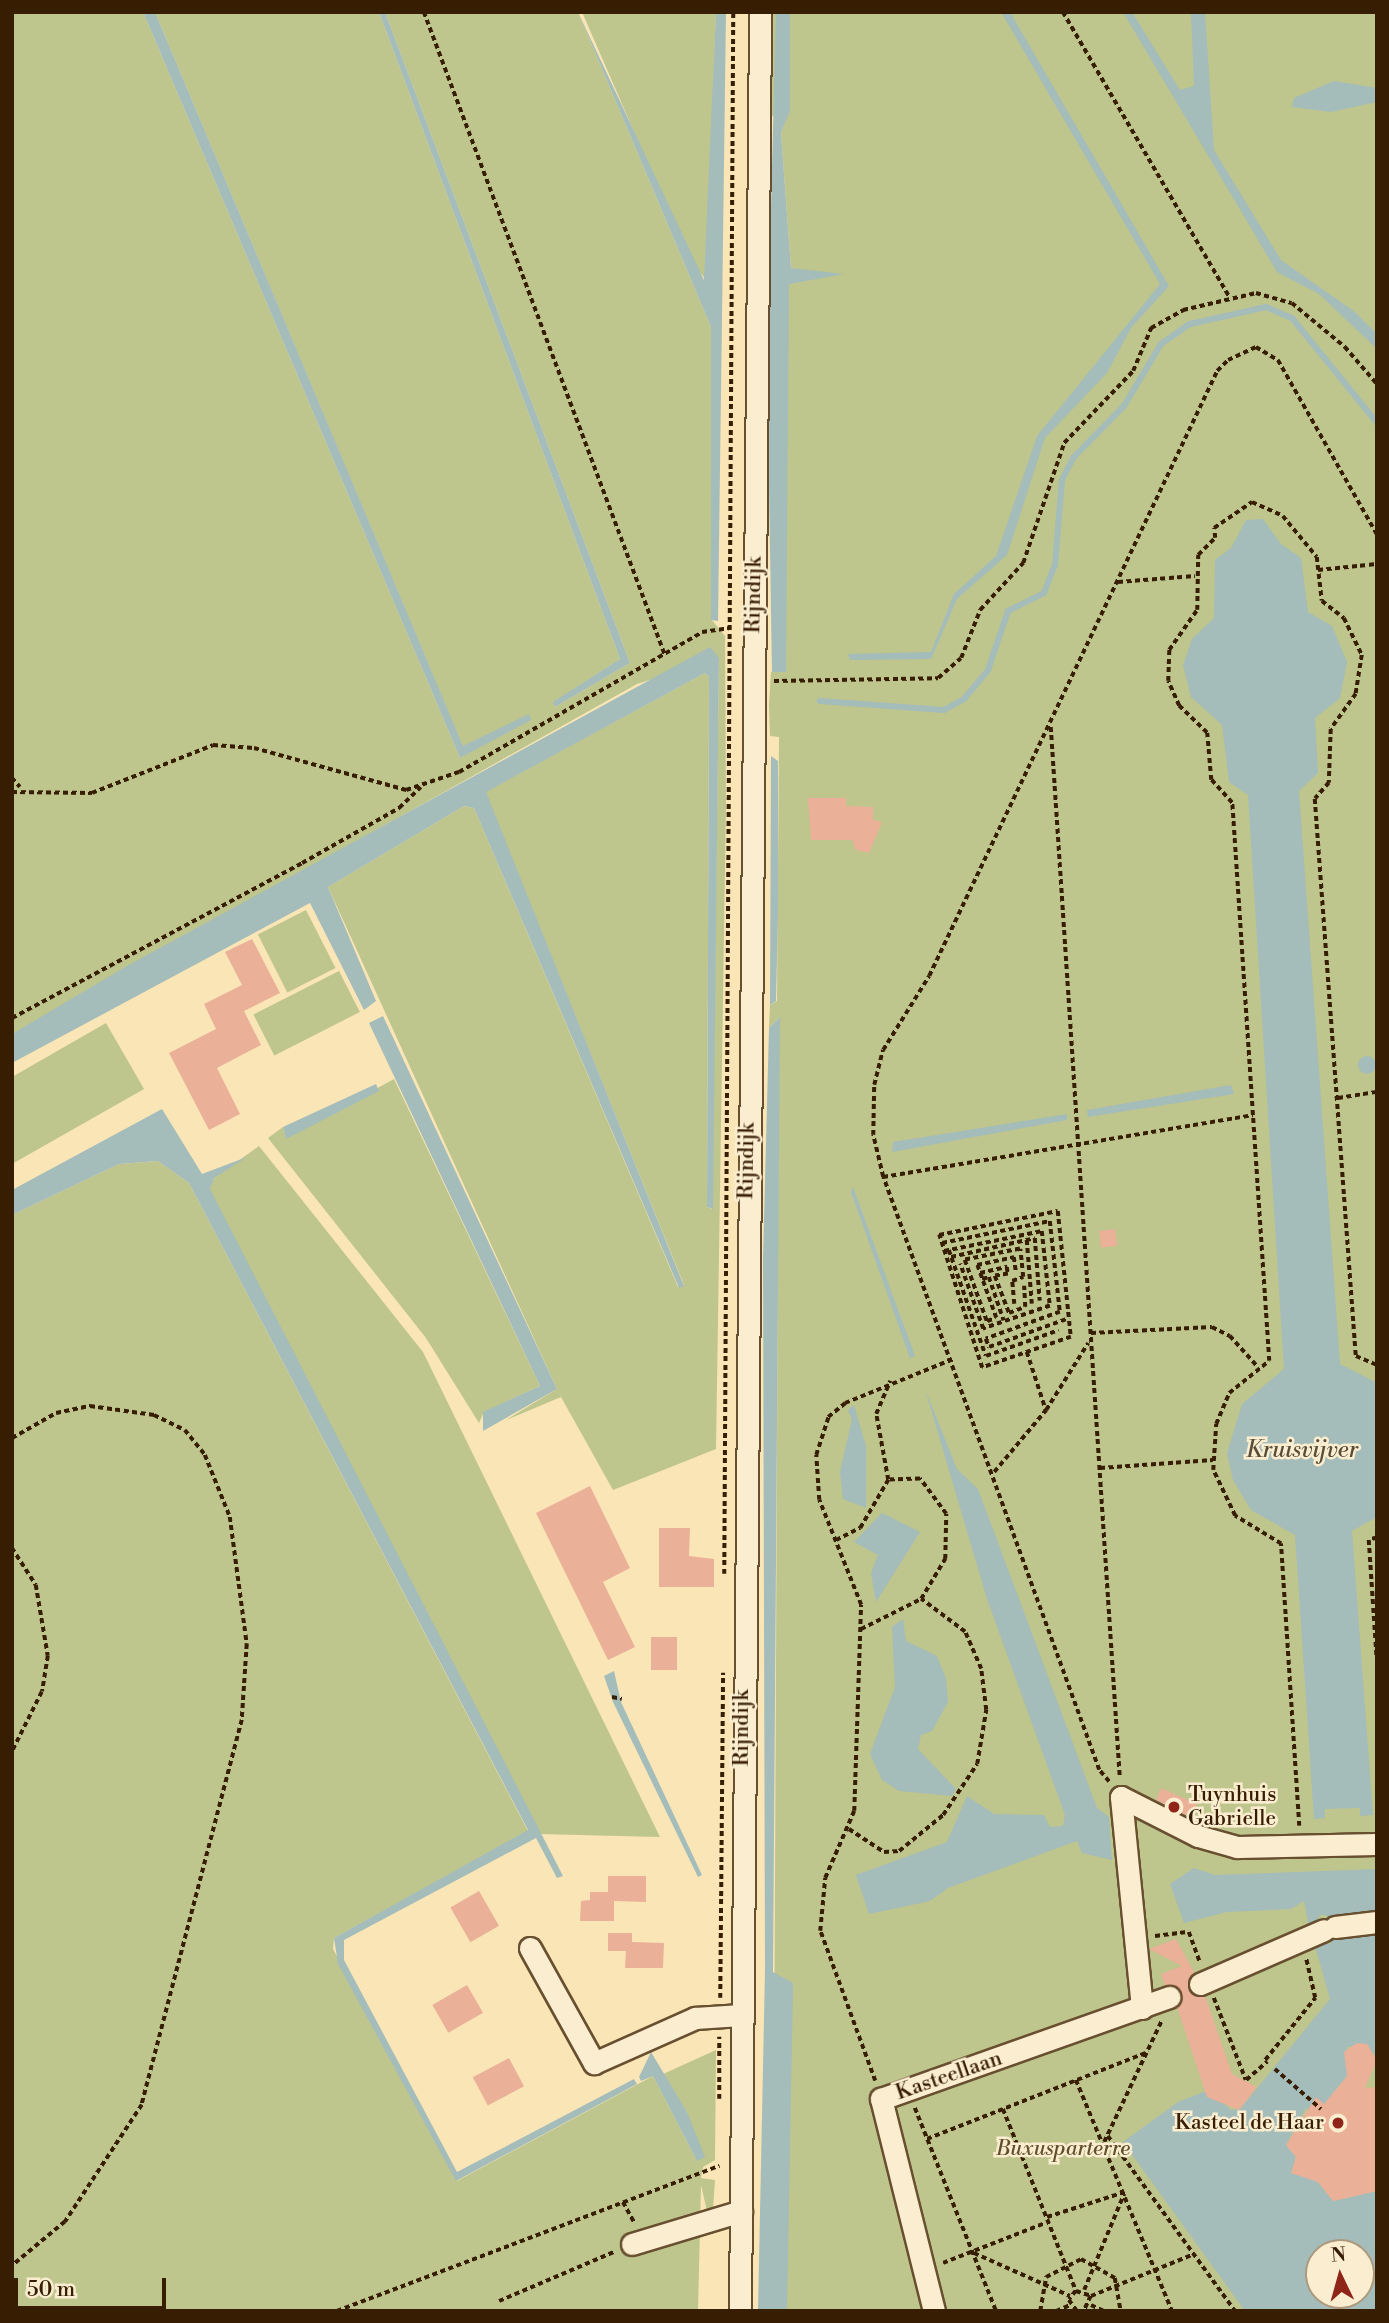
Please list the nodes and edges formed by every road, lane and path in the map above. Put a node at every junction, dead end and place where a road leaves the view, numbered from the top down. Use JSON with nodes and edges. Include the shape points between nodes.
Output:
{"nodes":[{"id":1,"x":424,"y":12,"type":"edge"},
{"id":2,"x":733,"y":12,"type":"edge"},
{"id":3,"x":760,"y":12,"type":"edge"},
{"id":4,"x":1063,"y":12,"type":"edge"},
{"id":5,"x":1229,"y":296,"type":"junction"},
{"id":6,"x":1377,"y":384,"type":"edge"},
{"id":7,"x":1377,"y":534,"type":"edge"},
{"id":8,"x":1377,"y":564,"type":"edge"},
{"id":9,"x":1318,"y":570,"type":"junction"},
{"id":10,"x":1195,"y":576,"type":"junction"},
{"id":11,"x":1118,"y":582,"type":"junction"},
{"id":12,"x":729,"y":628,"type":"junction"},
{"id":13,"x":666,"y":655,"type":"junction"},
{"id":14,"x":783,"y":681,"type":"dead end"},
{"id":15,"x":1051,"y":725,"type":"junction"},
{"id":16,"x":12,"y":778,"type":"edge"},
{"id":17,"x":422,"y":786,"type":"junction"},
{"id":18,"x":20,"y":788,"type":"junction"},
{"id":19,"x":12,"y":792,"type":"edge"},
{"id":20,"x":12,"y":1018,"type":"edge"},
{"id":21,"x":1377,"y":1091,"type":"edge"},
{"id":22,"x":1338,"y":1098,"type":"junction"},
{"id":23,"x":1253,"y":1115,"type":"junction"},
{"id":24,"x":1077,"y":1143,"type":"junction"},
{"id":25,"x":883,"y":1177,"type":"junction"},
{"id":26,"x":1027,"y":1240,"type":"junction"},
{"id":27,"x":942,"y":1243,"type":"junction"},
{"id":28,"x":947,"y":1251,"type":"junction"},
{"id":29,"x":951,"y":1257,"type":"junction"},
{"id":30,"x":960,"y":1264,"type":"dead end"},
{"id":31,"x":1016,"y":1272,"type":"dead end"},
{"id":32,"x":980,"y":1273,"type":"junction"},
{"id":33,"x":982,"y":1279,"type":"junction"},
{"id":34,"x":1024,"y":1286,"type":"dead end"},
{"id":35,"x":1040,"y":1301,"type":"dead end"},
{"id":36,"x":1014,"y":1304,"type":"dead end"},
{"id":37,"x":1032,"y":1304,"type":"dead end"},
{"id":38,"x":1069,"y":1318,"type":"junction"},
{"id":39,"x":1004,"y":1322,"type":"junction"},
{"id":40,"x":1059,"y":1329,"type":"dead end"},
{"id":41,"x":1090,"y":1333,"type":"junction"},
{"id":42,"x":1089,"y":1341,"type":"junction"},
{"id":43,"x":1027,"y":1352,"type":"junction"},
{"id":44,"x":953,"y":1359,"type":"junction"},
{"id":45,"x":1377,"y":1365,"type":"edge"},
{"id":46,"x":1258,"y":1367,"type":"junction"},
{"id":47,"x":891,"y":1379,"type":"junction"},
{"id":48,"x":1046,"y":1410,"type":"junction"},
{"id":49,"x":12,"y":1438,"type":"edge"},
{"id":50,"x":1213,"y":1460,"type":"junction"},
{"id":51,"x":1099,"y":1468,"type":"junction"},
{"id":52,"x":993,"y":1472,"type":"junction"},
{"id":53,"x":888,"y":1480,"type":"junction"},
{"id":54,"x":1377,"y":1538,"type":"edge"},
{"id":55,"x":836,"y":1540,"type":"junction"},
{"id":56,"x":12,"y":1548,"type":"edge"},
{"id":57,"x":725,"y":1579,"type":"dead end"},
{"id":58,"x":921,"y":1599,"type":"junction"},
{"id":59,"x":861,"y":1629,"type":"junction"},
{"id":60,"x":1377,"y":1659,"type":"edge"},
{"id":61,"x":723,"y":1669,"type":"dead end"},
{"id":62,"x":612,"y":1697,"type":"dead end"},
{"id":63,"x":622,"y":1699,"type":"dead end"},
{"id":64,"x":12,"y":1752,"type":"edge"},
{"id":65,"x":1121,"y":1797,"type":"junction"},
{"id":66,"x":849,"y":1829,"type":"junction"},
{"id":67,"x":1299,"y":1832,"type":"dead end"},
{"id":68,"x":1377,"y":1844,"type":"edge"},
{"id":69,"x":1377,"y":1922,"type":"edge"},
{"id":70,"x":1318,"y":1932,"type":"junction"},
{"id":71,"x":1132,"y":1939,"type":"junction"},
{"id":72,"x":530,"y":1948,"type":"dead end"},
{"id":73,"x":1204,"y":1983,"type":"junction"},
{"id":74,"x":1169,"y":1997,"type":"joint"},
{"id":75,"x":1142,"y":2008,"type":"junction"},
{"id":76,"x":741,"y":2015,"type":"junction"},
{"id":77,"x":719,"y":2017,"type":"junction"},
{"id":78,"x":1148,"y":2052,"type":"junction"},
{"id":79,"x":1275,"y":2069,"type":"dead end"},
{"id":80,"x":1076,"y":2080,"type":"junction"},
{"id":81,"x":908,"y":2091,"type":"junction"},
{"id":82,"x":881,"y":2099,"type":"junction"},
{"id":83,"x":1003,"y":2109,"type":"junction"},
{"id":84,"x":1321,"y":2109,"type":"dead end"},
{"id":85,"x":719,"y":2112,"type":"dead end"},
{"id":86,"x":1108,"y":2136,"type":"junction"},
{"id":87,"x":927,"y":2139,"type":"junction"},
{"id":88,"x":1104,"y":2142,"type":"junction"},
{"id":89,"x":719,"y":2152,"type":"dead end"},
{"id":90,"x":1125,"y":2192,"type":"junction"},
{"id":91,"x":741,"y":2211,"type":"junction"},
{"id":92,"x":1048,"y":2221,"type":"junction"},
{"id":93,"x":632,"y":2244,"type":"joint"},
{"id":94,"x":972,"y":2252,"type":"junction"},
{"id":95,"x":1194,"y":2254,"type":"junction"},
{"id":96,"x":1065,"y":2262,"type":"junction"},
{"id":97,"x":1096,"y":2262,"type":"junction"},
{"id":98,"x":12,"y":2266,"type":"edge"},
{"id":99,"x":1156,"y":2270,"type":"junction"},
{"id":100,"x":924,"y":2271,"type":"junction"},
{"id":101,"x":1043,"y":2284,"type":"junction"},
{"id":102,"x":1119,"y":2285,"type":"junction"},
{"id":103,"x":1084,"y":2290,"type":"junction"},
{"id":104,"x":1076,"y":2291,"type":"junction"},
{"id":105,"x":1091,"y":2296,"type":"junction"},
{"id":106,"x":1070,"y":2297,"type":"junction"},
{"id":107,"x":499,"y":2301,"type":"dead end"},
{"id":108,"x":1070,"y":2305,"type":"junction"},
{"id":109,"x":1091,"y":2305,"type":"junction"},
{"id":110,"x":337,"y":2311,"type":"edge"},
{"id":111,"x":740,"y":2311,"type":"edge"},
{"id":112,"x":934,"y":2311,"type":"edge"},
{"id":113,"x":996,"y":2311,"type":"edge"},
{"id":114,"x":1040,"y":2311,"type":"edge"},
{"id":115,"x":1056,"y":2311,"type":"edge"},
{"id":116,"x":1077,"y":2311,"type":"edge"},
{"id":117,"x":1084,"y":2311,"type":"edge"},
{"id":118,"x":1104,"y":2311,"type":"edge"},
{"id":119,"x":1121,"y":2311,"type":"edge"},
{"id":120,"x":1172,"y":2311,"type":"edge"},
{"id":121,"x":1235,"y":2311,"type":"edge"}],
"edges":[{"from":1,"to":13,"type":"path"},
{"from":2,"to":12,"type":"path","name":"Rijndijk"},
{"from":3,"to":76,"type":"street","name":"Rijndijk"},
{"from":4,"to":5,"type":"path"},
{"from":5,"to":6,"type":"path","via":[[1256,293],[1292,303],[1346,347]]},
{"from":5,"to":14,"type":"path","via":[[1151,328],[1133,371],[1064,443],[1023,564],[979,610],[961,658],[938,678]]},
{"from":7,"to":11,"type":"path","via":[[1278,360],[1256,347],[1217,371]]},
{"from":8,"to":9,"type":"path"},
{"from":9,"to":10,"type":"path","via":[[1317,557],[1283,516],[1252,502],[1214,528],[1215,538],[1198,555]]},
{"from":9,"to":22,"type":"path","via":[[1322,601],[1344,618],[1362,655],[1356,694],[1331,729],[1329,783],[1315,799]]},
{"from":10,"to":11,"type":"path"},
{"from":10,"to":23,"type":"path","via":[[1197,610],[1169,650],[1168,681],[1179,706],[1207,733],[1211,780],[1232,803]]},
{"from":11,"to":15,"type":"path"},
{"from":12,"to":13,"type":"path","via":[[702,632]]},
{"from":12,"to":57,"type":"path","name":"Rijndijk","via":[[721,1295]]},
{"from":13,"to":17,"type":"path","via":[[505,748]]},
{"from":15,"to":24,"type":"path"},
{"from":15,"to":25,"type":"path","via":[[929,976],[883,1050],[871,1111]]},
{"from":16,"to":18,"type":"path"},
{"from":17,"to":18,"type":"path","via":[[406,790],[254,748],[213,745],[92,793]]},
{"from":17,"to":20,"type":"path","via":[[387,815]]},
{"from":18,"to":19,"type":"path"},
{"from":21,"to":22,"type":"path"},
{"from":22,"to":45,"type":"path","via":[[1356,1356]]},
{"from":23,"to":24,"type":"path"},
{"from":23,"to":46,"type":"path","via":[[1269,1361]]},
{"from":24,"to":25,"type":"path"},
{"from":24,"to":41,"type":"path"},
{"from":25,"to":44,"type":"path"},
{"from":26,"to":29,"type":"path"},
{"from":26,"to":35,"type":"path","via":[[1035,1238]]},
{"from":26,"to":37,"type":"path"},
{"from":27,"to":28,"type":"path"},
{"from":27,"to":38,"type":"path","via":[[939,1235],[1058,1211]]},
{"from":27,"to":38,"type":"path","via":[[1050,1222],[1060,1311],[986,1339],[989,1347]]},
{"from":28,"to":29,"type":"path"},
{"from":28,"to":39,"type":"path","via":[[1042,1231],[1050,1306]]},
{"from":28,"to":43,"type":"path","via":[[982,1368]]},
{"from":29,"to":40,"type":"path","via":[[986,1356]]},
{"from":30,"to":39,"type":"path","via":[[983,1329]]},
{"from":31,"to":32,"type":"path","via":[[1014,1257],[977,1265]]},
{"from":32,"to":33,"type":"path"},
{"from":32,"to":34,"type":"path","via":[[1007,1267],[1008,1274],[996,1276],[1009,1312],[1025,1307]]},
{"from":33,"to":36,"type":"path","via":[[996,1318],[987,1321],[965,1260],[1020,1249],[1023,1277],[1012,1281]]},
{"from":33,"to":39,"type":"path","via":[[989,1277]]},
{"from":38,"to":43,"type":"path","via":[[1071,1337]]},
{"from":41,"to":42,"type":"path"},
{"from":41,"to":46,"type":"path","via":[[1212,1327],[1230,1336]]},
{"from":42,"to":48,"type":"path"},
{"from":42,"to":51,"type":"path"},
{"from":43,"to":48,"type":"path"},
{"from":44,"to":47,"type":"path"},
{"from":44,"to":52,"type":"path"},
{"from":46,"to":50,"type":"path","via":[[1229,1393],[1216,1424]]},
{"from":47,"to":53,"type":"path","via":[[876,1414]]},
{"from":47,"to":55,"type":"path","via":[[845,1402],[819,1436],[819,1500]]},
{"from":48,"to":52,"type":"path"},
{"from":49,"to":98,"type":"path","via":[[56,1413],[90,1406],[154,1415],[185,1430],[205,1455],[230,1517],[247,1644],[242,1720],[142,2105],[65,2222]]},
{"from":50,"to":51,"type":"path"},
{"from":50,"to":67,"type":"path","via":[[1218,1489],[1235,1516],[1281,1544]]},
{"from":51,"to":65,"type":"path"},
{"from":52,"to":65,"type":"path","via":[[1099,1769]]},
{"from":53,"to":55,"type":"path","via":[[860,1528]]},
{"from":53,"to":58,"type":"path","via":[[920,1479],[946,1514],[946,1559]]},
{"from":54,"to":60,"type":"path","via":[[1369,1540]]},
{"from":55,"to":59,"type":"path","via":[[861,1605]]},
{"from":56,"to":64,"type":"path","via":[[36,1584],[48,1656],[43,1692]]},
{"from":58,"to":59,"type":"path"},
{"from":58,"to":66,"type":"path","via":[[965,1632],[981,1669],[986,1710],[977,1764],[955,1804],[899,1851],[884,1852]]},
{"from":59,"to":66,"type":"path"},
{"from":61,"to":77,"type":"path","name":"Rijndijk"},
{"from":62,"to":63,"type":"path"},
{"from":65,"to":68,"type":"street","via":[[1195,1835],[1263,1848]]},
{"from":65,"to":71,"type":"street"},
{"from":66,"to":82,"type":"path","via":[[825,1878],[820,1931]]},
{"from":69,"to":70,"type":"street"},
{"from":70,"to":73,"type":"street"},
{"from":70,"to":73,"type":"path","via":[[1315,1998],[1266,2061],[1245,2080]]},
{"from":71,"to":73,"type":"path","via":[[1189,1933]]},
{"from":71,"to":75,"type":"street"},
{"from":72,"to":77,"type":"street","via":[[593,2063],[695,2018]]},
{"from":74,"to":75,"type":"street","name":"Kasteellaan"},
{"from":74,"to":78,"type":"path"},
{"from":75,"to":81,"type":"street","name":"Kasteellaan"},
{"from":76,"to":77,"type":"street"},
{"from":76,"to":91,"type":"street","name":"Rijndijk"},
{"from":77,"to":85,"type":"path","name":"Rijndijk"},
{"from":78,"to":80,"type":"path"},
{"from":78,"to":86,"type":"path"},
{"from":79,"to":84,"type":"path"},
{"from":80,"to":83,"type":"path"},
{"from":80,"to":88,"type":"path"},
{"from":81,"to":82,"type":"street","name":"Kasteellaan"},
{"from":81,"to":87,"type":"path"},
{"from":82,"to":100,"type":"street","name":"Kasteellaan"},
{"from":83,"to":87,"type":"path"},
{"from":83,"to":92,"type":"path"},
{"from":86,"to":88,"type":"path"},
{"from":86,"to":95,"type":"path"},
{"from":87,"to":94,"type":"path"},
{"from":88,"to":90,"type":"path"},
{"from":89,"to":110,"type":"path","via":[[719,2166]]},
{"from":90,"to":92,"type":"path"},
{"from":90,"to":97,"type":"path"},
{"from":90,"to":99,"type":"path"},
{"from":91,"to":93,"type":"street"},
{"from":91,"to":111,"type":"street","name":"Rijndijk"},
{"from":92,"to":94,"type":"path"},
{"from":92,"to":96,"type":"path"},
{"from":93,"to":107,"type":"path"},
{"from":94,"to":100,"type":"path"},
{"from":94,"to":101,"type":"path"},
{"from":94,"to":113,"type":"path"},
{"from":95,"to":99,"type":"path"},
{"from":95,"to":121,"type":"path"},
{"from":96,"to":97,"type":"path"},
{"from":96,"to":101,"type":"path"},
{"from":96,"to":104,"type":"path"},
{"from":97,"to":102,"type":"path"},
{"from":97,"to":103,"type":"path"},
{"from":99,"to":102,"type":"path"},
{"from":99,"to":120,"type":"path"},
{"from":100,"to":112,"type":"street","name":"Kasteellaan"},
{"from":101,"to":106,"type":"path"},
{"from":101,"to":114,"type":"path"},
{"from":102,"to":105,"type":"path"},
{"from":102,"to":119,"type":"path"},
{"from":103,"to":104,"type":"path"},
{"from":103,"to":105,"type":"path"},
{"from":104,"to":106,"type":"path"},
{"from":105,"to":109,"type":"path"},
{"from":106,"to":108,"type":"path"},
{"from":108,"to":115,"type":"path"},
{"from":108,"to":116,"type":"path"},
{"from":109,"to":117,"type":"path"},
{"from":109,"to":118,"type":"path"}]}
